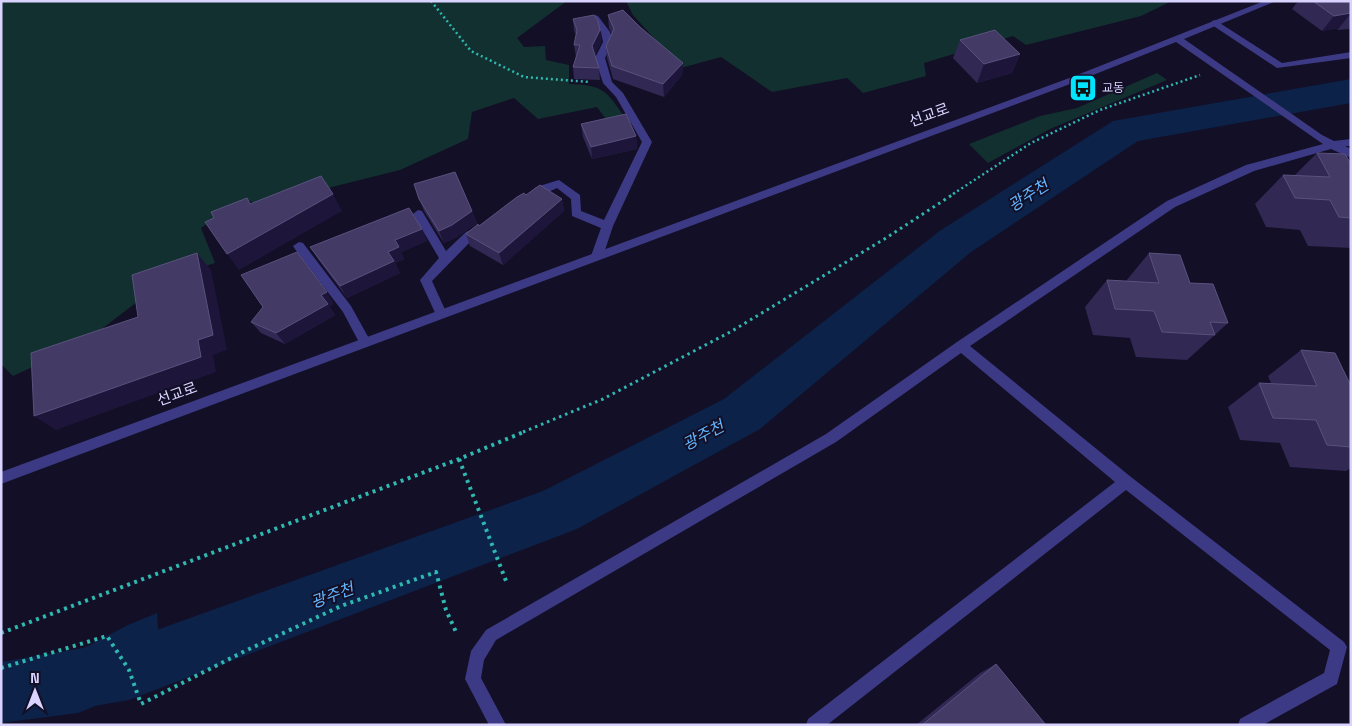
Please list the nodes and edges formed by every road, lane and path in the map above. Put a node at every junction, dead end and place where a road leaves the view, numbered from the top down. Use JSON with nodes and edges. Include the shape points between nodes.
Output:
{"nodes":[{"id":1,"x":431,"y":1,"type":"edge"},
{"id":2,"x":1272,"y":1,"type":"edge"},
{"id":3,"x":595,"y":18,"type":"edge"},
{"id":4,"x":1214,"y":23,"type":"junction"},
{"id":5,"x":1176,"y":38,"type":"junction"},
{"id":6,"x":1351,"y":55,"type":"edge"},
{"id":7,"x":1222,"y":70,"type":"junction"},
{"id":8,"x":608,"y":83,"type":"junction"},
{"id":9,"x":1351,"y":142,"type":"edge"},
{"id":10,"x":1330,"y":145,"type":"junction"},
{"id":11,"x":1351,"y":154,"type":"edge"},
{"id":12,"x":525,"y":200,"type":"edge"},
{"id":13,"x":418,"y":214,"type":"edge"},
{"id":14,"x":494,"y":220,"type":"edge"},
{"id":15,"x":607,"y":226,"type":"junction"},
{"id":16,"x":299,"y":246,"type":"dead end"},
{"id":17,"x":596,"y":256,"type":"junction"},
{"id":18,"x":445,"y":259,"type":"junction"},
{"id":19,"x":441,"y":314,"type":"junction"},
{"id":20,"x":365,"y":342,"type":"junction"},
{"id":21,"x":961,"y":346,"type":"junction"},
{"id":22,"x":459,"y":459,"type":"junction"},
{"id":23,"x":1,"y":478,"type":"edge"},
{"id":24,"x":1126,"y":482,"type":"junction"},
{"id":25,"x":506,"y":581,"type":"dead end"},
{"id":26,"x":456,"y":632,"type":"dead end"},
{"id":27,"x":1,"y":633,"type":"edge"},
{"id":28,"x":1,"y":668,"type":"edge"},
{"id":29,"x":498,"y":725,"type":"edge"},
{"id":30,"x":814,"y":725,"type":"edge"},
{"id":31,"x":1246,"y":725,"type":"edge"}],
"edges":[{"from":1,"to":8,"type":"path","via":[[471,50],[524,77]]},
{"from":2,"to":4,"type":"street","name":"선교로"},
{"from":3,"to":8,"type":"street","via":[[608,42],[600,58]]},
{"from":4,"to":5,"type":"street","name":"선교로"},
{"from":4,"to":6,"type":"street","via":[[1280,66]]},
{"from":5,"to":7,"type":"street"},
{"from":5,"to":17,"type":"street","name":"선교로","via":[[1075,79]]},
{"from":7,"to":10,"type":"street"},
{"from":7,"to":22,"type":"path","via":[[1100,110],[1031,143],[886,238],[732,330],[603,399]]},
{"from":8,"to":15,"type":"street","via":[[620,95],[647,142]]},
{"from":9,"to":10,"type":"street"},
{"from":10,"to":11,"type":"street"},
{"from":10,"to":21,"type":"street","via":[[1250,168],[1171,204]]},
{"from":12,"to":15,"type":"street","via":[[540,190],[559,184],[576,198],[576,213]]},
{"from":13,"to":18,"type":"street"},
{"from":14,"to":18,"type":"street"},
{"from":15,"to":17,"type":"street"},
{"from":16,"to":20,"type":"street","via":[[347,309]]},
{"from":17,"to":19,"type":"street","name":"선교로"},
{"from":18,"to":19,"type":"street","via":[[426,280]]},
{"from":19,"to":20,"type":"street","name":"선교로"},
{"from":20,"to":23,"type":"street","name":"선교로"},
{"from":21,"to":24,"type":"street"},
{"from":21,"to":29,"type":"street","via":[[831,438],[491,635],[477,657],[473,679]]},
{"from":22,"to":25,"type":"path"},
{"from":22,"to":27,"type":"path"},
{"from":24,"to":30,"type":"street"},
{"from":24,"to":31,"type":"street","via":[[1339,647],[1331,678]]},
{"from":26,"to":28,"type":"path","via":[[446,610],[436,572],[341,606],[141,704],[129,670],[107,636]]}]}
